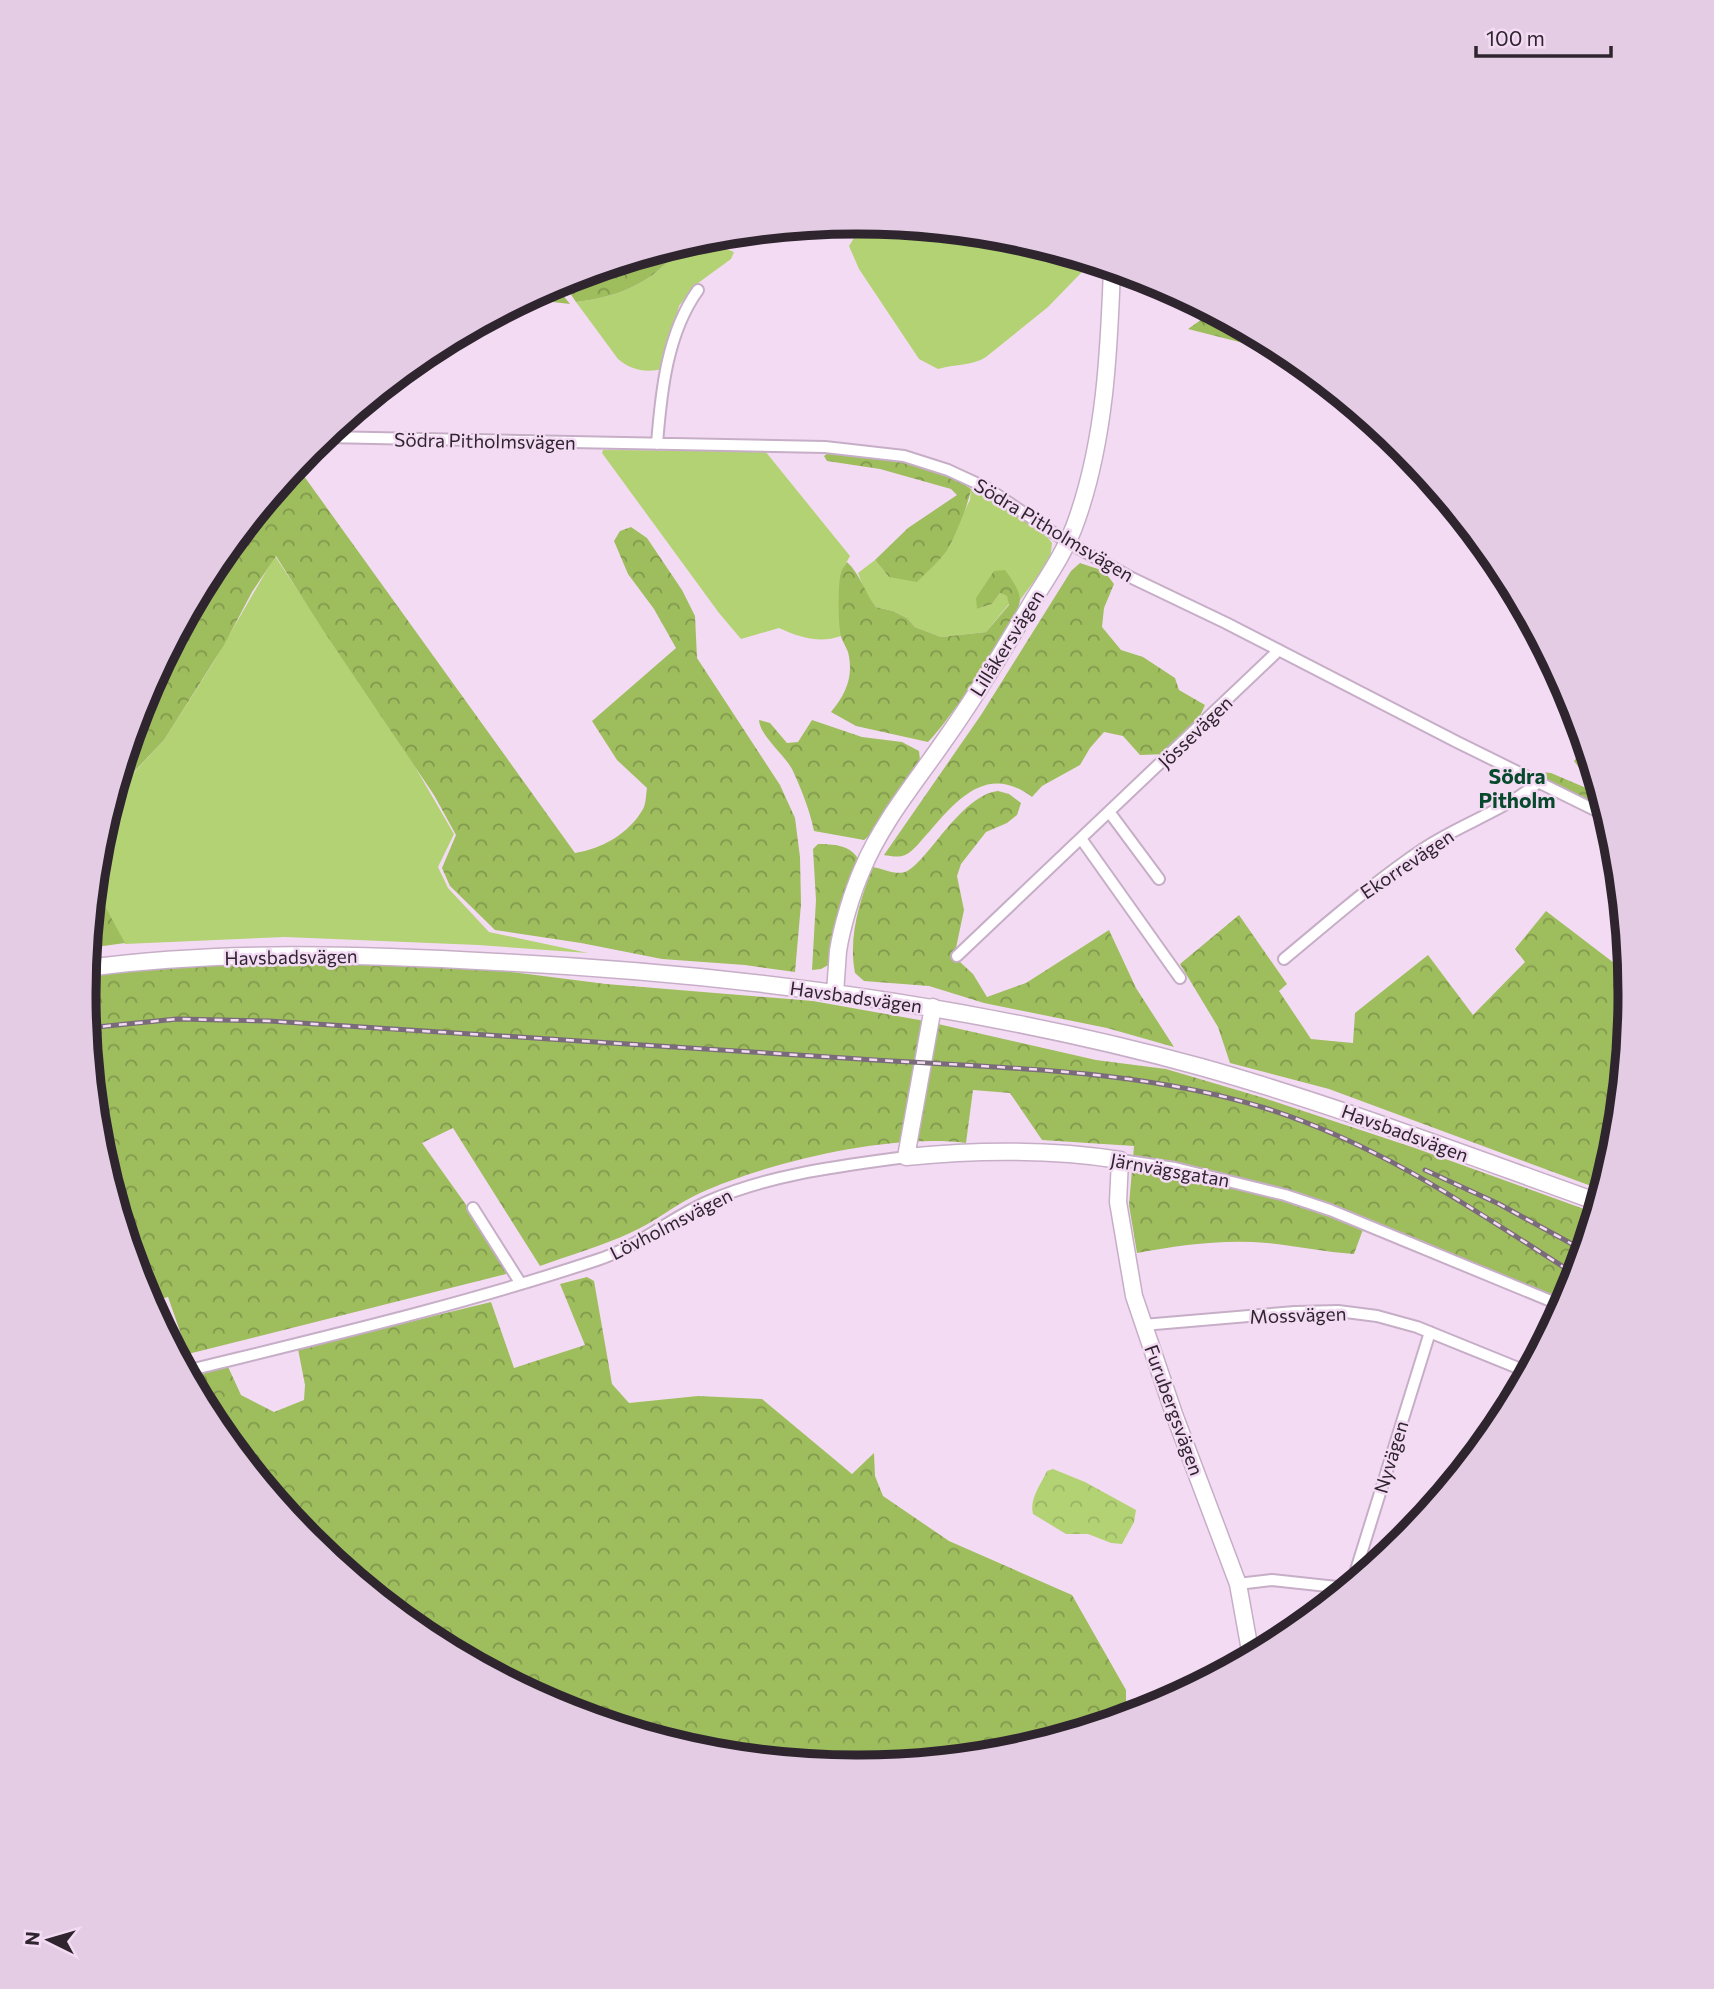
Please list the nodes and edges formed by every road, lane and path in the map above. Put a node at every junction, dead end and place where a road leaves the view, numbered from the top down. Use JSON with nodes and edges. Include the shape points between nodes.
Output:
{"nodes":[{"id":1,"x":1111,"y":278,"type":"edge"},
{"id":2,"x":698,"y":290,"type":"dead end"},
{"id":3,"x":340,"y":437,"type":"edge"},
{"id":4,"x":657,"y":444,"type":"junction"},
{"id":5,"x":1067,"y":542,"type":"junction"},
{"id":6,"x":1279,"y":650,"type":"junction"},
{"id":7,"x":1539,"y":782,"type":"junction"},
{"id":8,"x":1595,"y":810,"type":"edge"},
{"id":9,"x":1110,"y":813,"type":"junction"},
{"id":10,"x":1082,"y":840,"type":"junction"},
{"id":11,"x":1159,"y":879,"type":"dead end"},
{"id":12,"x":957,"y":956,"type":"dead end"},
{"id":13,"x":1284,"y":959,"type":"dead end"},
{"id":14,"x":97,"y":967,"type":"edge"},
{"id":15,"x":1180,"y":978,"type":"dead end"},
{"id":16,"x":835,"y":993,"type":"junction"},
{"id":17,"x":933,"y":1007,"type":"junction"},
{"id":18,"x":906,"y":1157,"type":"junction"},
{"id":19,"x":1120,"y":1160,"type":"junction"},
{"id":20,"x":1590,"y":1199,"type":"edge"},
{"id":21,"x":472,"y":1208,"type":"dead end"},
{"id":22,"x":521,"y":1284,"type":"junction"},
{"id":23,"x":1553,"y":1302,"type":"edge"},
{"id":24,"x":1143,"y":1325,"type":"junction"},
{"id":25,"x":1430,"y":1332,"type":"junction"},
{"id":26,"x":1519,"y":1368,"type":"edge"},
{"id":27,"x":195,"y":1369,"type":"edge"},
{"id":28,"x":1357,"y":1568,"type":"edge"},
{"id":29,"x":1238,"y":1584,"type":"junction"},
{"id":30,"x":1334,"y":1587,"type":"edge"},
{"id":31,"x":1249,"y":1646,"type":"edge"}],
"edges":[{"from":1,"to":5,"type":"street","name":"Lillåkersvägen","via":[[1098,430],[1077,519]]},
{"from":2,"to":4,"type":"street","via":[[688,303],[671,349]]},
{"from":3,"to":4,"type":"street","name":"Södra Pitholmsvägen"},
{"from":4,"to":5,"type":"street","name":"Södra Pitholmsvägen","via":[[825,447],[904,456],[987,488]]},
{"from":5,"to":6,"type":"street","name":"Södra Pitholmsvägen"},
{"from":5,"to":16,"type":"street","name":"Lillåkersvägen","via":[[1005,650],[873,845],[852,897],[839,949]]},
{"from":6,"to":7,"type":"street","name":"Södra Pitholmsvägen"},
{"from":6,"to":9,"type":"street","name":"Jössevägen"},
{"from":7,"to":8,"type":"street","name":"Södra Pitholmsvägen"},
{"from":7,"to":13,"type":"street","name":"Ekorrevägen","via":[[1425,848],[1357,897]]},
{"from":9,"to":10,"type":"street","name":"Jössevägen"},
{"from":9,"to":11,"type":"street"},
{"from":10,"to":12,"type":"street","name":"Jössevägen"},
{"from":10,"to":15,"type":"street"},
{"from":14,"to":16,"type":"street","name":"Havsbadsvägen","via":[[222,958],[446,959],[634,971]]},
{"from":16,"to":17,"type":"street","name":"Havsbadsvägen"},
{"from":17,"to":18,"type":"street"},
{"from":17,"to":20,"type":"street","name":"Havsbadsvägen","via":[[1086,1038],[1294,1094]]},
{"from":18,"to":19,"type":"street","name":"Järnvägsgatan","via":[[1021,1152]]},
{"from":18,"to":22,"type":"street","name":"Lövholmsvägen","via":[[797,1174],[729,1193],[611,1256]]},
{"from":19,"to":23,"type":"street","name":"Järnvägsgatan","via":[[1175,1168],[1285,1195]]},
{"from":19,"to":24,"type":"street","name":"Furubergsvägen","via":[[1120,1220]]},
{"from":21,"to":22,"type":"street"},
{"from":22,"to":27,"type":"street","name":"Lövholmsvägen"},
{"from":24,"to":25,"type":"street","name":"Mossvägen","via":[[1338,1311],[1377,1316]]},
{"from":24,"to":29,"type":"street","name":"Furubergsvägen"},
{"from":25,"to":26,"type":"street","name":"Mossvägen"},
{"from":25,"to":28,"type":"street","name":"Nyvägen"},
{"from":29,"to":30,"type":"street","via":[[1272,1580]]},
{"from":29,"to":31,"type":"street","name":"Furubergsvägen"}]}
